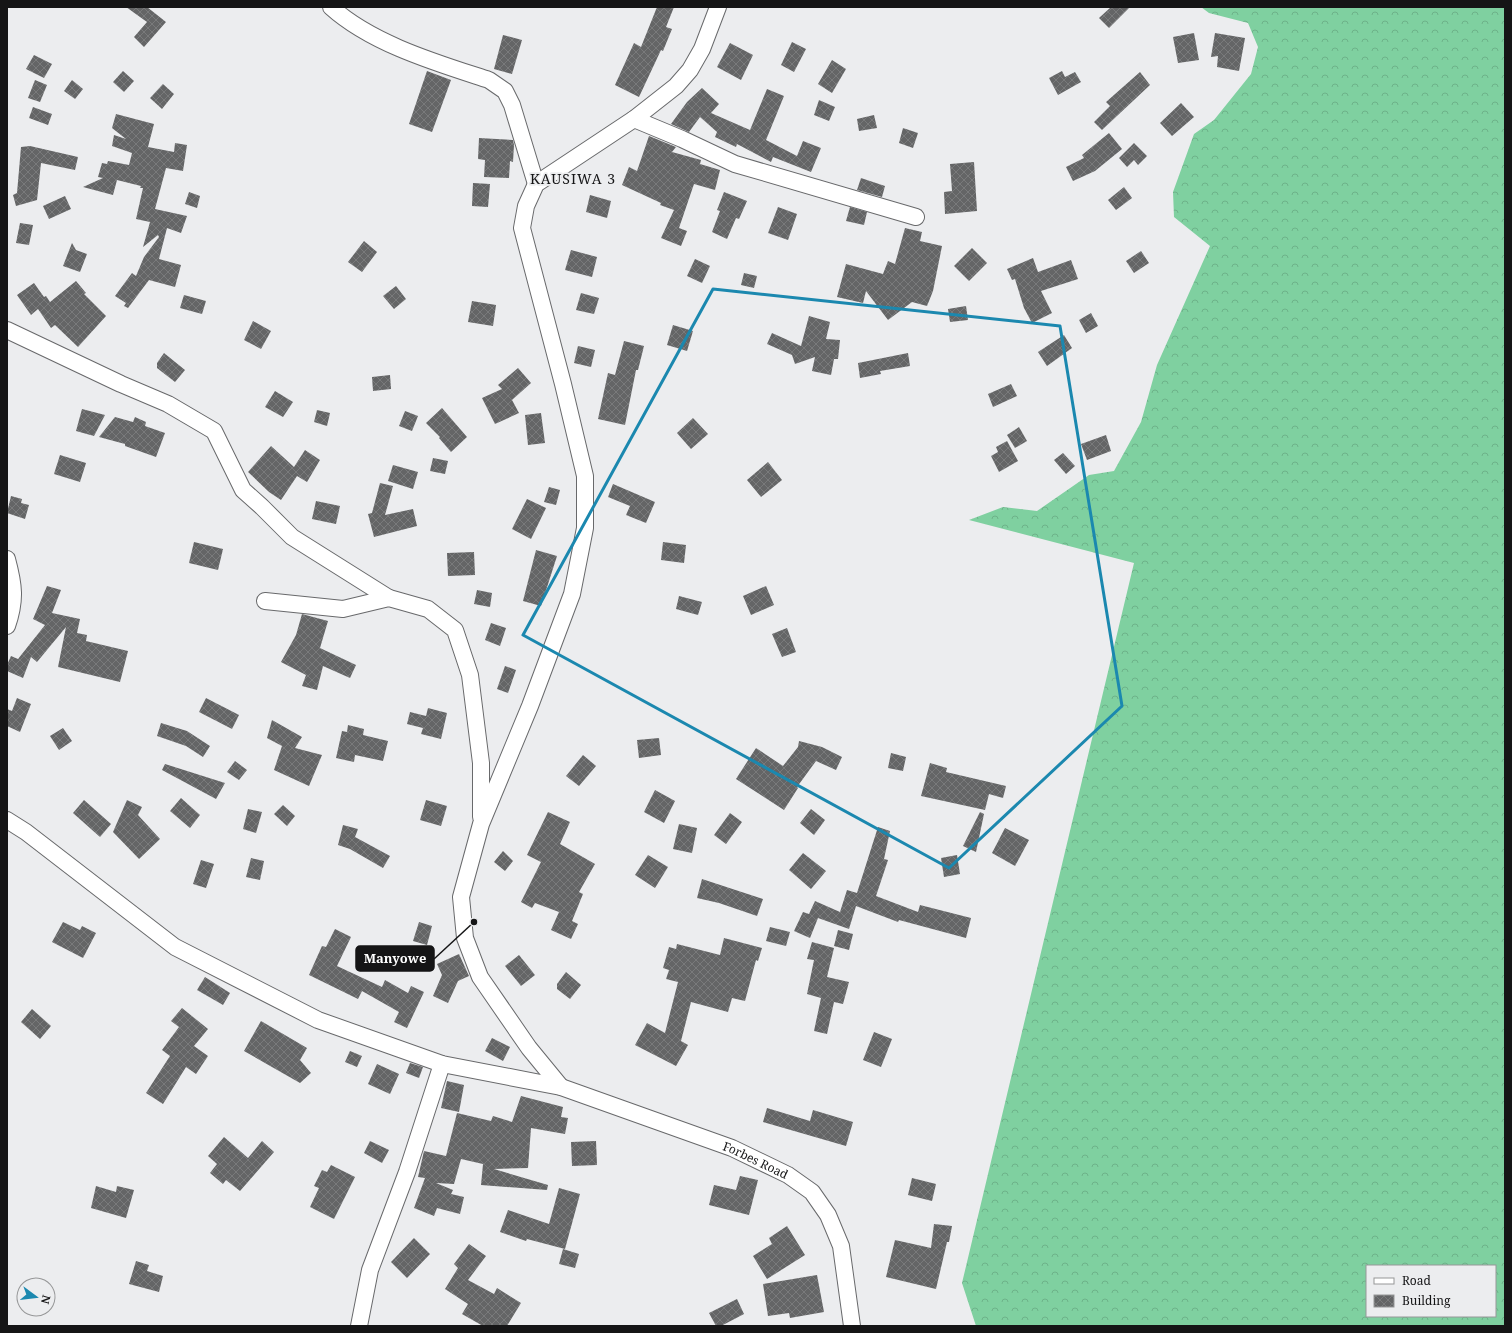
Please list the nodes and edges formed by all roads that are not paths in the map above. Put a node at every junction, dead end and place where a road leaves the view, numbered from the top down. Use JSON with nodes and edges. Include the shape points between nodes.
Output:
{"nodes":[{"id":1,"x":331,"y":7,"type":"edge"},
{"id":2,"x":718,"y":7,"type":"edge"},
{"id":3,"x":634,"y":119,"type":"junction"},
{"id":4,"x":536,"y":184,"type":"junction"},
{"id":5,"x":916,"y":217,"type":"dead end"},
{"id":6,"x":7,"y":330,"type":"edge"},
{"id":7,"x":7,"y":559,"type":"edge"},
{"id":8,"x":389,"y":598,"type":"junction"},
{"id":9,"x":264,"y":601,"type":"dead end"},
{"id":10,"x":7,"y":626,"type":"edge"},
{"id":11,"x":7,"y":820,"type":"edge"},
{"id":12,"x":481,"y":824,"type":"junction"},
{"id":13,"x":442,"y":1064,"type":"junction"},
{"id":14,"x":561,"y":1087,"type":"junction"},
{"id":15,"x":359,"y":1326,"type":"edge"},
{"id":16,"x":852,"y":1326,"type":"edge"}],
"edges":[{"from":1,"to":4,"type":"street","via":[[371,35],[489,80],[505,91],[512,105]]},
{"from":2,"to":3,"type":"street","via":[[702,49],[690,70],[676,86]]},
{"from":3,"to":4,"type":"street"},
{"from":3,"to":5,"type":"street","via":[[735,164]]},
{"from":4,"to":12,"type":"street","via":[[526,206],[522,228],[584,476],[585,528],[572,594],[530,706]]},
{"from":6,"to":8,"type":"street","via":[[168,404],[214,431],[243,490],[292,537]]},
{"from":7,"to":10,"type":"street","via":[[14,584],[13,609]]},
{"from":8,"to":9,"type":"street","via":[[343,609]]},
{"from":8,"to":12,"type":"street","via":[[428,609],[455,630],[470,675],[481,763]]},
{"from":11,"to":13,"type":"street","name":"Forbes Road","via":[[175,947],[318,1020]]},
{"from":12,"to":14,"type":"street","via":[[461,897],[465,938],[480,978],[529,1048]]},
{"from":13,"to":14,"type":"street","name":"Forbes Road"},
{"from":13,"to":15,"type":"street","via":[[407,1172],[370,1270]]},
{"from":14,"to":16,"type":"street","name":"Forbes Road","via":[[732,1148],[788,1175],[812,1192],[828,1215],[841,1246]]}]}
